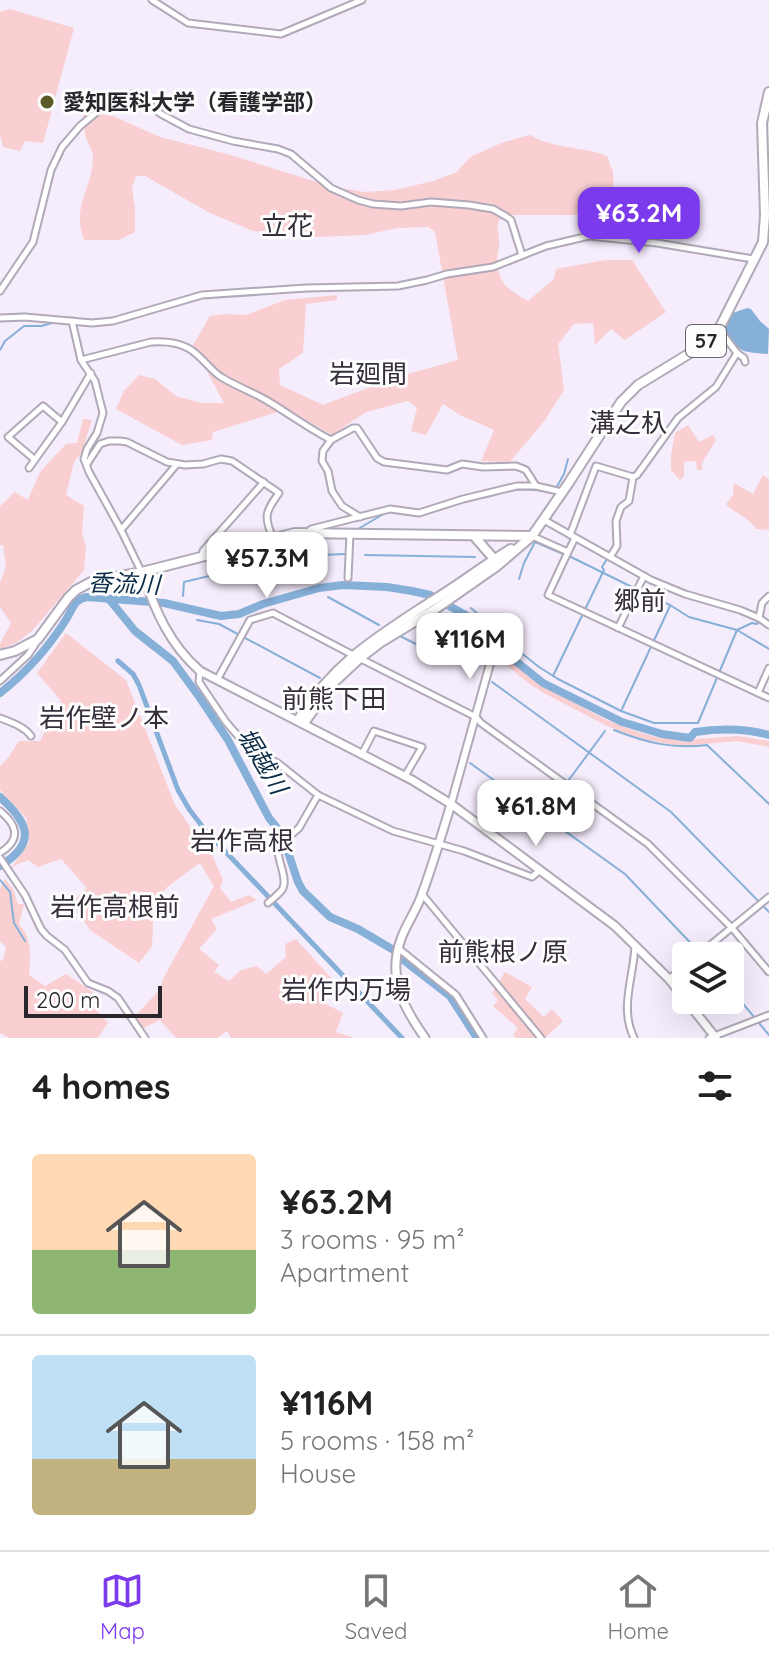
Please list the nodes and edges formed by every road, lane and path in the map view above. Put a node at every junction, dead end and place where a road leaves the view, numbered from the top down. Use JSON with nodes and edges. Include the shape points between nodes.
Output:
{"nodes":[{"id":1,"x":152,"y":0,"type":"edge"},
{"id":2,"x":362,"y":0,"type":"edge"},
{"id":3,"x":769,"y":93,"type":"edge"},
{"id":4,"x":522,"y":255,"type":"junction"},
{"id":5,"x":754,"y":259,"type":"junction"},
{"id":6,"x":0,"y":291,"type":"edge"},
{"id":7,"x":0,"y":318,"type":"edge"},
{"id":8,"x":72,"y":321,"type":"junction"},
{"id":9,"x":719,"y":329,"type":"junction"},
{"id":10,"x":737,"y":353,"type":"junction"},
{"id":11,"x":81,"y":360,"type":"junction"},
{"id":12,"x":745,"y":362,"type":"dead end"},
{"id":13,"x":91,"y":372,"type":"junction"},
{"id":14,"x":62,"y":422,"type":"junction"},
{"id":15,"x":331,"y":440,"type":"junction"},
{"id":16,"x":34,"y":459,"type":"junction"},
{"id":17,"x":177,"y":464,"type":"junction"},
{"id":18,"x":86,"y":465,"type":"junction"},
{"id":19,"x":29,"y":468,"type":"dead end"},
{"id":20,"x":633,"y":477,"type":"junction"},
{"id":21,"x":264,"y":482,"type":"junction"},
{"id":22,"x":536,"y":486,"type":"junction"},
{"id":23,"x":563,"y":492,"type":"junction"},
{"id":24,"x":360,"y":517,"type":"junction"},
{"id":25,"x":544,"y":520,"type":"junction"},
{"id":26,"x":121,"y":530,"type":"junction"},
{"id":27,"x":309,"y":532,"type":"junction"},
{"id":28,"x":350,"y":533,"type":"junction"},
{"id":29,"x":474,"y":536,"type":"junction"},
{"id":30,"x":532,"y":536,"type":"junction"},
{"id":31,"x":573,"y":536,"type":"junction"},
{"id":32,"x":273,"y":539,"type":"junction"},
{"id":33,"x":568,"y":552,"type":"junction"},
{"id":34,"x":202,"y":556,"type":"junction"},
{"id":35,"x":610,"y":557,"type":"junction"},
{"id":36,"x":494,"y":559,"type":"junction"},
{"id":37,"x":142,"y":572,"type":"junction"},
{"id":38,"x":644,"y":576,"type":"junction"},
{"id":39,"x":348,"y":578,"type":"dead end"},
{"id":40,"x":447,"y":595,"type":"junction"},
{"id":41,"x":769,"y":596,"type":"edge"},
{"id":42,"x":759,"y":618,"type":"junction"},
{"id":43,"x":769,"y":625,"type":"edge"},
{"id":44,"x":618,"y":628,"type":"junction"},
{"id":45,"x":38,"y":639,"type":"junction"},
{"id":46,"x":493,"y":653,"type":"dead end"},
{"id":47,"x":0,"y":655,"type":"edge"},
{"id":48,"x":357,"y":656,"type":"junction"},
{"id":49,"x":769,"y":668,"type":"edge"},
{"id":50,"x":200,"y":671,"type":"junction"},
{"id":51,"x":0,"y":681,"type":"edge"},
{"id":52,"x":217,"y":681,"type":"junction"},
{"id":53,"x":758,"y":693,"type":"junction"},
{"id":54,"x":769,"y":698,"type":"edge"},
{"id":55,"x":476,"y":717,"type":"junction"},
{"id":56,"x":0,"y":718,"type":"edge"},
{"id":57,"x":301,"y":722,"type":"junction"},
{"id":58,"x":31,"y":736,"type":"dead end"},
{"id":59,"x":362,"y":754,"type":"junction"},
{"id":60,"x":405,"y":776,"type":"junction"},
{"id":61,"x":318,"y":795,"type":"junction"},
{"id":62,"x":451,"y":804,"type":"junction"},
{"id":63,"x":0,"y":811,"type":"edge"},
{"id":64,"x":439,"y":843,"type":"junction"},
{"id":65,"x":0,"y":855,"type":"edge"},
{"id":66,"x":540,"y":870,"type":"junction"},
{"id":67,"x":422,"y":894,"type":"junction"},
{"id":68,"x":769,"y":897,"type":"edge"},
{"id":69,"x":268,"y":903,"type":"dead end"},
{"id":70,"x":732,"y":928,"type":"junction"},
{"id":71,"x":714,"y":942,"type":"edge"},
{"id":72,"x":635,"y":944,"type":"junction"},
{"id":73,"x":398,"y":948,"type":"junction"},
{"id":74,"x":769,"y":972,"type":"edge"},
{"id":75,"x":672,"y":977,"type":"edge"},
{"id":76,"x":669,"y":979,"type":"junction"},
{"id":77,"x":769,"y":1015,"type":"edge"},
{"id":78,"x":713,"y":1037,"type":"edge"},
{"id":79,"x":145,"y":1038,"type":"edge"},
{"id":80,"x":425,"y":1038,"type":"edge"},
{"id":81,"x":483,"y":1038,"type":"edge"},
{"id":82,"x":541,"y":1038,"type":"edge"},
{"id":83,"x":634,"y":1038,"type":"edge"}],
"edges":[{"from":1,"to":2,"type":"street","via":[[188,23],[281,34]]},
{"from":3,"to":5,"type":"main road","number":"57","via":[[762,132],[765,233]]},
{"from":4,"to":5,"type":"street","via":[[597,235]]},
{"from":4,"to":6,"type":"street","via":[[511,220],[493,209],[358,200],[331,188],[291,154],[189,129],[133,94],[98,111],[62,147],[33,242]]},
{"from":4,"to":8,"type":"street","via":[[493,267],[398,286],[202,295],[113,321]]},
{"from":5,"to":9,"type":"main road","number":"57"},
{"from":7,"to":8,"type":"street"},
{"from":8,"to":11,"type":"street"},
{"from":9,"to":10,"type":"street"},
{"from":9,"to":23,"type":"main road","number":"57","via":[[624,398]]},
{"from":10,"to":12,"type":"street"},
{"from":10,"to":20,"type":"street","via":[[716,387],[678,418]]},
{"from":11,"to":13,"type":"street"},
{"from":11,"to":15,"type":"street","via":[[151,342],[187,347],[227,381]]},
{"from":13,"to":14,"type":"street"},
{"from":13,"to":18,"type":"street","via":[[103,413],[87,449]]},
{"from":14,"to":16,"type":"street"},
{"from":14,"to":16,"type":"street","via":[[43,406],[8,437]]},
{"from":15,"to":22,"type":"street","via":[[357,428],[384,462],[447,470],[462,464],[516,466],[526,470]]},
{"from":15,"to":24,"type":"street","via":[[322,461],[332,491],[342,506]]},
{"from":16,"to":19,"type":"street"},
{"from":17,"to":18,"type":"street","via":[[127,442],[109,441],[100,444]]},
{"from":17,"to":21,"type":"street","via":[[232,461]]},
{"from":17,"to":26,"type":"street"},
{"from":18,"to":26,"type":"street"},
{"from":20,"to":31,"type":"street","via":[[596,466]]},
{"from":20,"to":35,"type":"street","via":[[629,501],[616,521],[617,546]]},
{"from":21,"to":32,"type":"street","via":[[279,493],[266,512]]},
{"from":21,"to":34,"type":"street"},
{"from":22,"to":23,"type":"street"},
{"from":22,"to":24,"type":"street","via":[[503,489],[419,513],[395,509]]},
{"from":23,"to":25,"type":"main road","number":"57"},
{"from":24,"to":27,"type":"street"},
{"from":25,"to":30,"type":"main road","number":"57"},
{"from":25,"to":31,"type":"street"},
{"from":26,"to":37,"type":"street"},
{"from":27,"to":28,"type":"main road"},
{"from":27,"to":32,"type":"main road"},
{"from":28,"to":29,"type":"main road"},
{"from":28,"to":39,"type":"street"},
{"from":29,"to":30,"type":"main road"},
{"from":29,"to":36,"type":"main road"},
{"from":30,"to":33,"type":"street"},
{"from":30,"to":36,"type":"main road","number":"57"},
{"from":30,"to":40,"type":"main road","number":"57","via":[[497,566]]},
{"from":31,"to":33,"type":"street"},
{"from":31,"to":35,"type":"street"},
{"from":32,"to":34,"type":"main road"},
{"from":33,"to":44,"type":"street","via":[[548,595]]},
{"from":34,"to":37,"type":"main road"},
{"from":35,"to":38,"type":"street"},
{"from":36,"to":40,"type":"main road","number":"57"},
{"from":37,"to":45,"type":"main road","via":[[76,590]]},
{"from":37,"to":50,"type":"main road","via":[[174,644]]},
{"from":38,"to":42,"type":"street"},
{"from":38,"to":44,"type":"street"},
{"from":40,"to":48,"type":"main road","number":"57"},
{"from":41,"to":42,"type":"street"},
{"from":42,"to":43,"type":"street"},
{"from":44,"to":53,"type":"street"},
{"from":45,"to":47,"type":"main road"},
{"from":45,"to":51,"type":"street"},
{"from":46,"to":55,"type":"street"},
{"from":48,"to":52,"type":"street","via":[[273,613],[250,620]]},
{"from":48,"to":55,"type":"street"},
{"from":48,"to":57,"type":"main road","number":"57"},
{"from":49,"to":53,"type":"street"},
{"from":50,"to":52,"type":"main road"},
{"from":50,"to":61,"type":"street","via":[[199,682],[245,744]]},
{"from":52,"to":57,"type":"main road"},
{"from":53,"to":54,"type":"street"},
{"from":55,"to":62,"type":"street"},
{"from":55,"to":70,"type":"street","via":[[648,844]]},
{"from":56,"to":58,"type":"street"},
{"from":57,"to":59,"type":"main road"},
{"from":59,"to":60,"type":"main road"},
{"from":59,"to":60,"type":"street","via":[[374,731],[422,747]]},
{"from":60,"to":62,"type":"main road"},
{"from":61,"to":64,"type":"street","via":[[393,831]]},
{"from":61,"to":69,"type":"street","via":[[299,828],[277,851],[285,885]]},
{"from":62,"to":64,"type":"main road"},
{"from":62,"to":66,"type":"main road"},
{"from":63,"to":65,"type":"street","via":[[15,831]]},
{"from":64,"to":66,"type":"street","via":[[532,877]]},
{"from":64,"to":67,"type":"main road"},
{"from":65,"to":79,"type":"street","via":[[47,936],[65,950],[88,983],[118,998]]},
{"from":66,"to":72,"type":"main road"},
{"from":67,"to":73,"type":"main road"},
{"from":67,"to":82,"type":"street"},
{"from":68,"to":70,"type":"street"},
{"from":70,"to":71,"type":"street"},
{"from":70,"to":74,"type":"street"},
{"from":72,"to":76,"type":"main road"},
{"from":72,"to":83,"type":"street","via":[[626,1007]]},
{"from":73,"to":80,"type":"main road","via":[[400,998]]},
{"from":73,"to":81,"type":"street","via":[[456,995]]},
{"from":75,"to":76,"type":"street"},
{"from":76,"to":78,"type":"main road"},
{"from":77,"to":78,"type":"street"}]}
